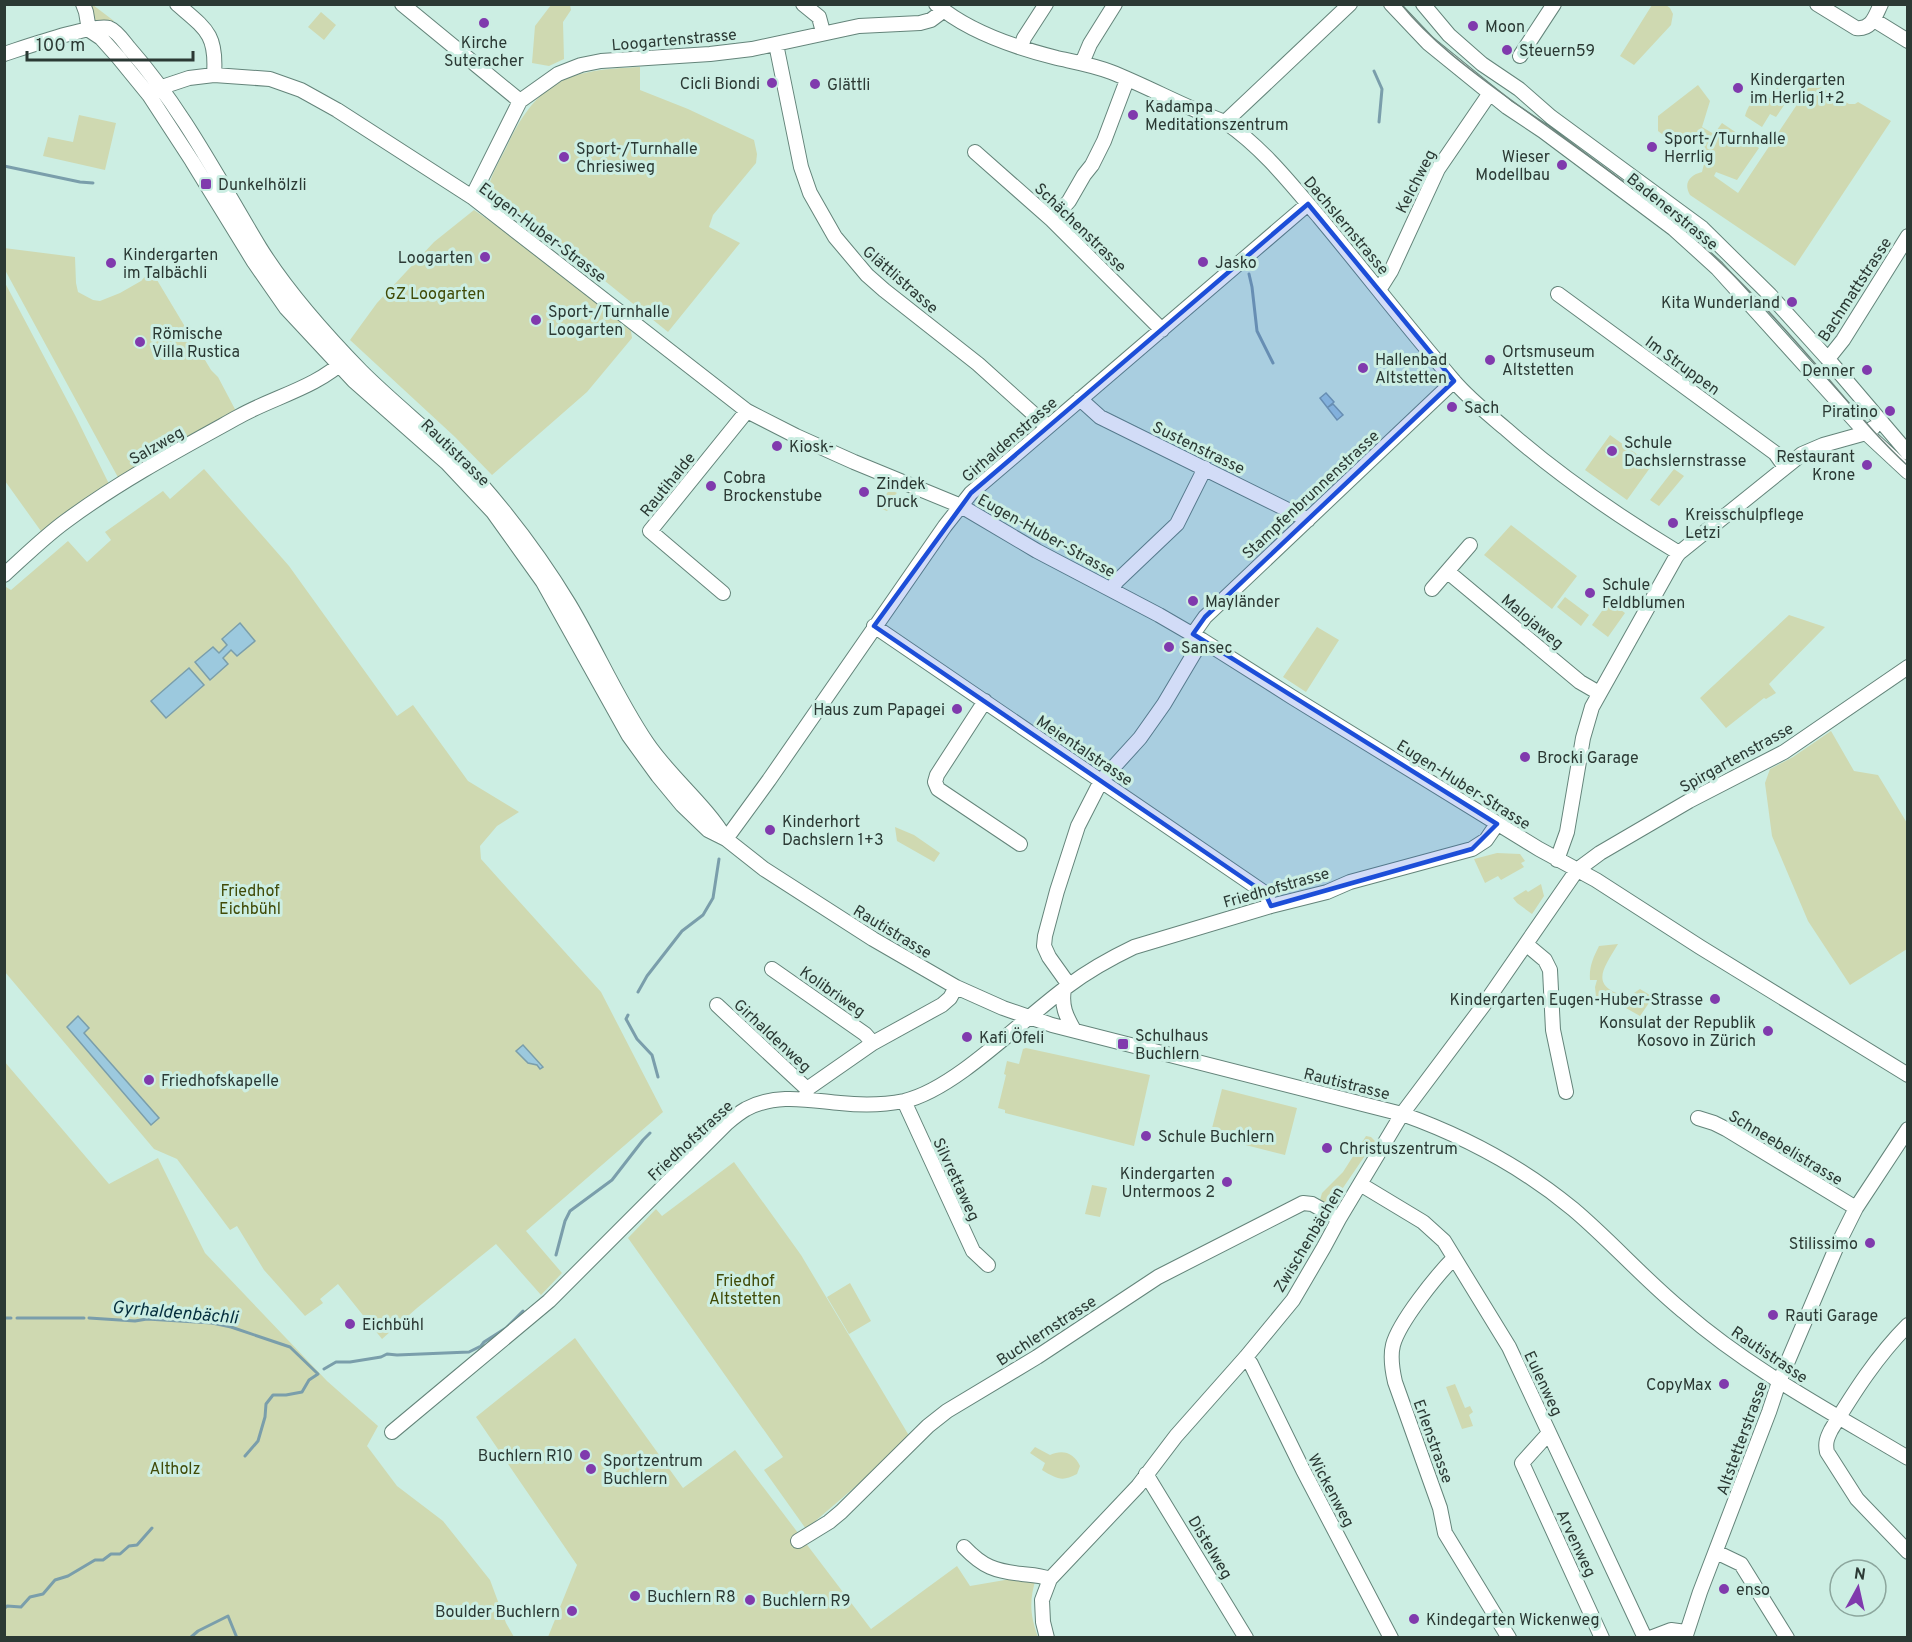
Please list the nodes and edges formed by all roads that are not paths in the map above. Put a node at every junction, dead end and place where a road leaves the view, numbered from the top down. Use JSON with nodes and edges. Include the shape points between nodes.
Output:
{"nodes":[{"id":1,"x":82,"y":4,"type":"edge"},
{"id":2,"x":177,"y":4,"type":"edge"},
{"id":3,"x":402,"y":4,"type":"edge"},
{"id":4,"x":803,"y":4,"type":"edge"},
{"id":5,"x":1046,"y":4,"type":"edge"},
{"id":6,"x":1115,"y":4,"type":"edge"},
{"id":7,"x":1350,"y":4,"type":"edge"},
{"id":8,"x":1391,"y":4,"type":"edge"},
{"id":9,"x":1424,"y":4,"type":"edge"},
{"id":10,"x":1554,"y":4,"type":"edge"},
{"id":11,"x":1817,"y":4,"type":"edge"},
{"id":12,"x":1881,"y":4,"type":"edge"},
{"id":13,"x":939,"y":8,"type":"edge"},
{"id":14,"x":1874,"y":20,"type":"junction"},
{"id":15,"x":89,"y":30,"type":"junction"},
{"id":16,"x":823,"y":32,"type":"junction"},
{"id":17,"x":1908,"y":41,"type":"edge"},
{"id":18,"x":776,"y":44,"type":"junction"},
{"id":19,"x":1021,"y":46,"type":"junction"},
{"id":20,"x":4,"y":54,"type":"edge"},
{"id":21,"x":1520,"y":56,"type":"dead end"},
{"id":22,"x":1082,"y":63,"type":"junction"},
{"id":23,"x":214,"y":75,"type":"junction"},
{"id":24,"x":1127,"y":80,"type":"junction"},
{"id":25,"x":162,"y":87,"type":"junction"},
{"id":26,"x":1490,"y":93,"type":"junction"},
{"id":27,"x":150,"y":95,"type":"junction"},
{"id":28,"x":520,"y":101,"type":"junction"},
{"id":29,"x":1225,"y":122,"type":"junction"},
{"id":30,"x":975,"y":152,"type":"dead end"},
{"id":31,"x":472,"y":197,"type":"junction"},
{"id":32,"x":1308,"y":204,"type":"junction"},
{"id":33,"x":1052,"y":220,"type":"junction"},
{"id":34,"x":1908,"y":236,"type":"edge"},
{"id":35,"x":1379,"y":290,"type":"junction"},
{"id":36,"x":1558,"y":294,"type":"dead end"},
{"id":37,"x":1162,"y":330,"type":"junction"},
{"id":38,"x":1827,"y":358,"type":"junction"},
{"id":39,"x":344,"y":361,"type":"junction"},
{"id":40,"x":1454,"y":381,"type":"junction"},
{"id":41,"x":1080,"y":399,"type":"junction"},
{"id":42,"x":747,"y":411,"type":"junction"},
{"id":43,"x":1881,"y":423,"type":"junction"},
{"id":44,"x":1048,"y":427,"type":"junction"},
{"id":45,"x":1866,"y":433,"type":"junction"},
{"id":46,"x":1908,"y":453,"type":"edge"},
{"id":47,"x":1785,"y":467,"type":"junction"},
{"id":48,"x":1205,"y":468,"type":"junction"},
{"id":49,"x":1908,"y":472,"type":"edge"},
{"id":50,"x":961,"y":506,"type":"junction"},
{"id":51,"x":1308,"y":519,"type":"junction"},
{"id":52,"x":1470,"y":545,"type":"dead end"},
{"id":53,"x":1679,"y":553,"type":"junction"},
{"id":54,"x":1448,"y":572,"type":"junction"},
{"id":55,"x":4,"y":575,"type":"edge"},
{"id":56,"x":1432,"y":589,"type":"dead end"},
{"id":57,"x":1112,"y":590,"type":"junction"},
{"id":58,"x":723,"y":593,"type":"dead end"},
{"id":59,"x":874,"y":626,"type":"junction"},
{"id":60,"x":1197,"y":637,"type":"junction"},
{"id":61,"x":1908,"y":667,"type":"edge"},
{"id":62,"x":1599,"y":693,"type":"junction"},
{"id":63,"x":985,"y":701,"type":"junction"},
{"id":64,"x":1101,"y":781,"type":"junction"},
{"id":65,"x":1497,"y":824,"type":"junction"},
{"id":66,"x":726,"y":839,"type":"junction"},
{"id":67,"x":1020,"y":844,"type":"dead end"},
{"id":68,"x":1557,"y":860,"type":"junction"},
{"id":69,"x":1576,"y":870,"type":"junction"},
{"id":70,"x":1271,"y":906,"type":"junction"},
{"id":71,"x":1527,"y":945,"type":"junction"},
{"id":72,"x":772,"y":969,"type":"dead end"},
{"id":73,"x":956,"y":987,"type":"junction"},
{"id":74,"x":1066,"y":987,"type":"junction"},
{"id":75,"x":717,"y":1005,"type":"dead end"},
{"id":76,"x":1029,"y":1018,"type":"junction"},
{"id":77,"x":1074,"y":1030,"type":"junction"},
{"id":78,"x":873,"y":1043,"type":"junction"},
{"id":79,"x":1908,"y":1075,"type":"edge"},
{"id":80,"x":1566,"y":1092,"type":"dead end"},
{"id":81,"x":806,"y":1094,"type":"junction"},
{"id":82,"x":904,"y":1101,"type":"junction"},
{"id":83,"x":1402,"y":1114,"type":"junction"},
{"id":84,"x":1698,"y":1118,"type":"dead end"},
{"id":85,"x":1908,"y":1129,"type":"edge"},
{"id":86,"x":1360,"y":1184,"type":"junction"},
{"id":87,"x":1856,"y":1208,"type":"junction"},
{"id":88,"x":1339,"y":1219,"type":"junction"},
{"id":89,"x":1454,"y":1258,"type":"junction"},
{"id":90,"x":988,"y":1265,"type":"dead end"},
{"id":91,"x":1908,"y":1324,"type":"edge"},
{"id":92,"x":1246,"y":1357,"type":"junction"},
{"id":93,"x":1779,"y":1382,"type":"junction"},
{"id":94,"x":1839,"y":1417,"type":"junction"},
{"id":95,"x":392,"y":1432,"type":"dead end"},
{"id":96,"x":1549,"y":1433,"type":"junction"},
{"id":97,"x":1908,"y":1458,"type":"edge"},
{"id":98,"x":1146,"y":1474,"type":"junction"},
{"id":99,"x":798,"y":1541,"type":"dead end"},
{"id":100,"x":964,"y":1547,"type":"dead end"},
{"id":101,"x":1716,"y":1552,"type":"junction"},
{"id":102,"x":1908,"y":1552,"type":"edge"},
{"id":103,"x":1050,"y":1579,"type":"junction"},
{"id":104,"x":1685,"y":1635,"type":"edge"},
{"id":105,"x":1047,"y":1638,"type":"edge"},
{"id":106,"x":1246,"y":1638,"type":"edge"},
{"id":107,"x":1391,"y":1638,"type":"edge"},
{"id":108,"x":1509,"y":1638,"type":"edge"},
{"id":109,"x":1602,"y":1638,"type":"edge"},
{"id":110,"x":1648,"y":1638,"type":"edge"},
{"id":111,"x":1788,"y":1638,"type":"edge"}],
"edges":[{"from":1,"to":15,"type":"street"},
{"from":2,"to":23,"type":"street","via":[[210,37]]},
{"from":3,"to":28,"type":"street"},
{"from":4,"to":16,"type":"street","via":[[819,17]]},
{"from":5,"to":19,"type":"street"},
{"from":6,"to":22,"type":"street"},
{"from":7,"to":29,"type":"street"},
{"from":8,"to":26,"type":"street","name":"Badenerstrasse","via":[[1428,43]]},
{"from":9,"to":38,"type":"street","name":"Badenerstrasse","via":[[1449,35],[1482,64],[1702,228]]},
{"from":10,"to":21,"type":"street"},
{"from":11,"to":14,"type":"street","via":[[1856,28],[1866,27]]},
{"from":12,"to":14,"type":"street"},
{"from":13,"to":16,"type":"street","name":"Loogartenstrasse","via":[[931,20],[920,23]]},
{"from":13,"to":19,"type":"street","name":"Dachslernstrasse","via":[[982,33]]},
{"from":14,"to":17,"type":"street"},
{"from":15,"to":20,"type":"street"},
{"from":15,"to":25,"type":"street","name":"Rautistrasse","via":[[113,30]]},
{"from":15,"to":27,"type":"street","name":"Rautistrasse"},
{"from":16,"to":18,"type":"street","name":"Loogartenstrasse"},
{"from":18,"to":28,"type":"street","name":"Loogartenstrasse","via":[[581,65],[558,74]]},
{"from":18,"to":44,"type":"street","name":"Glättlistrasse","via":[[801,166],[810,193],[835,237],[867,275],[978,364]]},
{"from":19,"to":22,"type":"street","name":"Dachslernstrasse"},
{"from":22,"to":24,"type":"street","name":"Dachslernstrasse"},
{"from":23,"to":25,"type":"street","name":"Eugen-Huber-Strasse"},
{"from":23,"to":31,"type":"street","name":"Eugen-Huber-Strasse","via":[[270,79],[301,90]]},
{"from":24,"to":29,"type":"street","name":"Dachslernstrasse"},
{"from":24,"to":33,"type":"street","via":[[1092,165]]},
{"from":25,"to":27,"type":"street","name":"Eugen-Huber-Strasse"},
{"from":25,"to":39,"type":"street","name":"Rautistrasse","via":[[277,272]]},
{"from":26,"to":35,"type":"street","name":"Kelchweg","via":[[1438,169]]},
{"from":26,"to":45,"type":"street","name":"Badenerstrasse","via":[[1682,237],[1717,268]]},
{"from":27,"to":39,"type":"street","name":"Rautistrasse","via":[[286,308]]},
{"from":28,"to":31,"type":"street","name":"Loogartenstrasse"},
{"from":29,"to":32,"type":"street","name":"Dachslernstrasse","via":[[1264,154]]},
{"from":30,"to":33,"type":"street","name":"Schächenstrasse"},
{"from":31,"to":42,"type":"street","name":"Eugen-Huber-Strasse"},
{"from":32,"to":35,"type":"street","name":"Dachslernstrasse"},
{"from":32,"to":37,"type":"street","name":"Girhaldenstrasse"},
{"from":33,"to":37,"type":"street","name":"Schächenstrasse"},
{"from":34,"to":38,"type":"street","name":"Bachmattstrasse","via":[[1843,340]]},
{"from":35,"to":40,"type":"street","name":"Dachslernstrasse"},
{"from":36,"to":47,"type":"street","name":"Im Struppen","via":[[1774,453]]},
{"from":37,"to":41,"type":"street","name":"Girhaldenstrasse"},
{"from":38,"to":43,"type":"street","name":"Badenerstrasse"},
{"from":39,"to":55,"type":"street","name":"Salzweg","via":[[322,378],[240,415],[117,487],[50,534]]},
{"from":39,"to":66,"type":"street","name":"Rautistrasse","via":[[493,512],[543,582],[629,736],[658,776],[708,831]]},
{"from":40,"to":51,"type":"street","name":"Stampfenbrunnenstrasse"},
{"from":40,"to":53,"type":"street","name":"Dachslernstrasse","via":[[1535,455]]},
{"from":41,"to":44,"type":"street","name":"Girhaldenstrasse"},
{"from":41,"to":48,"type":"street","name":"Sustenstrasse","via":[[1100,417]]},
{"from":42,"to":50,"type":"street","name":"Eugen-Huber-Strasse","via":[[854,462]]},
{"from":42,"to":58,"type":"street","name":"Rautihalde","via":[[650,531]]},
{"from":43,"to":45,"type":"street"},
{"from":43,"to":46,"type":"street","name":"Badenerstrasse"},
{"from":44,"to":50,"type":"street","name":"Girhaldenstrasse"},
{"from":45,"to":47,"type":"street","via":[[1823,445]]},
{"from":45,"to":49,"type":"street","name":"Badenerstrasse"},
{"from":47,"to":53,"type":"street"},
{"from":48,"to":51,"type":"street","name":"Sustenstrasse"},
{"from":48,"to":57,"type":"street","via":[[1177,524]]},
{"from":50,"to":57,"type":"street","name":"Eugen-Huber-Strasse"},
{"from":50,"to":59,"type":"street","name":"Girhaldenstrasse"},
{"from":51,"to":60,"type":"street","name":"Stampfenbrunnenstrasse","via":[[1205,617]]},
{"from":52,"to":54,"type":"street"},
{"from":53,"to":62,"type":"street"},
{"from":54,"to":56,"type":"street"},
{"from":54,"to":62,"type":"street","name":"Malojaweg","via":[[1580,682]]},
{"from":57,"to":60,"type":"street","name":"Eugen-Huber-Strasse"},
{"from":59,"to":63,"type":"street","name":"Meientalstrasse"},
{"from":59,"to":66,"type":"street","name":"Girhaldenstrasse"},
{"from":60,"to":64,"type":"street","name":"Stampfenbrunnenstrasse","via":[[1164,704]]},
{"from":60,"to":65,"type":"street","name":"Eugen-Huber-Strasse"},
{"from":61,"to":69,"type":"street","name":"Spirgartenstrasse","via":[[1784,752],[1689,801]]},
{"from":62,"to":68,"type":"street","via":[[1586,726],[1567,832]]},
{"from":63,"to":64,"type":"street","name":"Meientalstrasse"},
{"from":63,"to":67,"type":"street","via":[[935,782],[938,789]]},
{"from":64,"to":70,"type":"street","name":"Meientalstrasse","via":[[1265,893]]},
{"from":64,"to":74,"type":"street","name":"Stampfenbrunnenstrasse","via":[[1078,826],[1045,936],[1044,946]]},
{"from":65,"to":68,"type":"street","name":"Eugen-Huber-Strasse"},
{"from":65,"to":70,"type":"street","name":"Friedhofstrasse","via":[[1486,840],[1472,849]]},
{"from":66,"to":73,"type":"street","name":"Rautistrasse","via":[[783,882]]},
{"from":68,"to":69,"type":"street","name":"Eugen-Huber-Strasse"},
{"from":69,"to":71,"type":"street","name":"Zwischenbächen"},
{"from":69,"to":79,"type":"street","name":"Eugen-Huber-Strasse"},
{"from":70,"to":74,"type":"street","name":"Friedhofstrasse","via":[[1134,947]]},
{"from":71,"to":80,"type":"street","via":[[1545,960],[1550,970],[1553,1030]]},
{"from":71,"to":83,"type":"street","name":"Zwischenbächen"},
{"from":72,"to":78,"type":"street","name":"Kolibriweg"},
{"from":73,"to":76,"type":"street","name":"Rautistrasse"},
{"from":73,"to":78,"type":"street","via":[[942,1005]]},
{"from":74,"to":76,"type":"street","name":"Friedhofstrasse"},
{"from":74,"to":77,"type":"street","via":[[1062,1002]]},
{"from":75,"to":81,"type":"street","name":"Girhaldenweg"},
{"from":76,"to":77,"type":"street","name":"Rautistrasse"},
{"from":76,"to":82,"type":"street","name":"Friedhofstrasse","via":[[941,1086]]},
{"from":77,"to":83,"type":"street","name":"Rautistrasse"},
{"from":78,"to":81,"type":"street"},
{"from":81,"to":82,"type":"street","name":"Friedhofstrasse","via":[[842,1103]]},
{"from":81,"to":95,"type":"street","name":"Friedhofstrasse","via":[[761,1103],[727,1123],[549,1301]]},
{"from":82,"to":90,"type":"street","name":"Silvrettaweg","via":[[973,1251]]},
{"from":83,"to":86,"type":"street","name":"Zwischenbächen"},
{"from":83,"to":93,"type":"street","name":"Rautistrasse","via":[[1487,1151],[1530,1177],[1583,1218],[1682,1311]]},
{"from":84,"to":87,"type":"street","name":"Schneebelistrasse","via":[[1726,1129]]},
{"from":85,"to":87,"type":"street","name":"Altstetterstrasse"},
{"from":86,"to":88,"type":"street","name":"Zwischenbächen"},
{"from":86,"to":89,"type":"street","name":"Eulenweg","via":[[1423,1222],[1444,1240]]},
{"from":87,"to":93,"type":"street","name":"Altstetterstrasse"},
{"from":88,"to":92,"type":"street","name":"Zwischenbächen","via":[[1302,1286]]},
{"from":88,"to":99,"type":"street","name":"Buchlernstrasse","via":[[1303,1203],[1158,1277],[947,1411],[841,1512]]},
{"from":89,"to":96,"type":"street","name":"Eulenweg","via":[[1509,1347]]},
{"from":89,"to":108,"type":"street","name":"Erlenstrasse","via":[[1398,1330],[1391,1364],[1445,1533]]},
{"from":91,"to":94,"type":"street","via":[[1869,1369]]},
{"from":92,"to":98,"type":"street","name":"Zwischenbächen"},
{"from":92,"to":107,"type":"street","name":"Wickenweg"},
{"from":93,"to":94,"type":"street","name":"Rautistrasse"},
{"from":93,"to":101,"type":"street","name":"Altstetterstrasse"},
{"from":94,"to":97,"type":"street","name":"Rautistrasse"},
{"from":94,"to":102,"type":"street","via":[[1826,1440],[1827,1452],[1857,1499]]},
{"from":96,"to":109,"type":"street","name":"Arvenweg","via":[[1521,1463]]},
{"from":96,"to":110,"type":"street","name":"Eulenweg"},
{"from":98,"to":103,"type":"street","name":"Zwischenbächen"},
{"from":98,"to":106,"type":"street","name":"Distelweg"},
{"from":100,"to":103,"type":"street","via":[[994,1570],[1038,1574]]},
{"from":101,"to":104,"type":"street","name":"Altstetterstrasse"},
{"from":101,"to":111,"type":"street","via":[[1741,1564]]},
{"from":103,"to":105,"type":"street","name":"Zwischenbächen","via":[[1042,1600]]},
{"from":104,"to":110,"type":"street","via":[[1671,1630]]}]}
